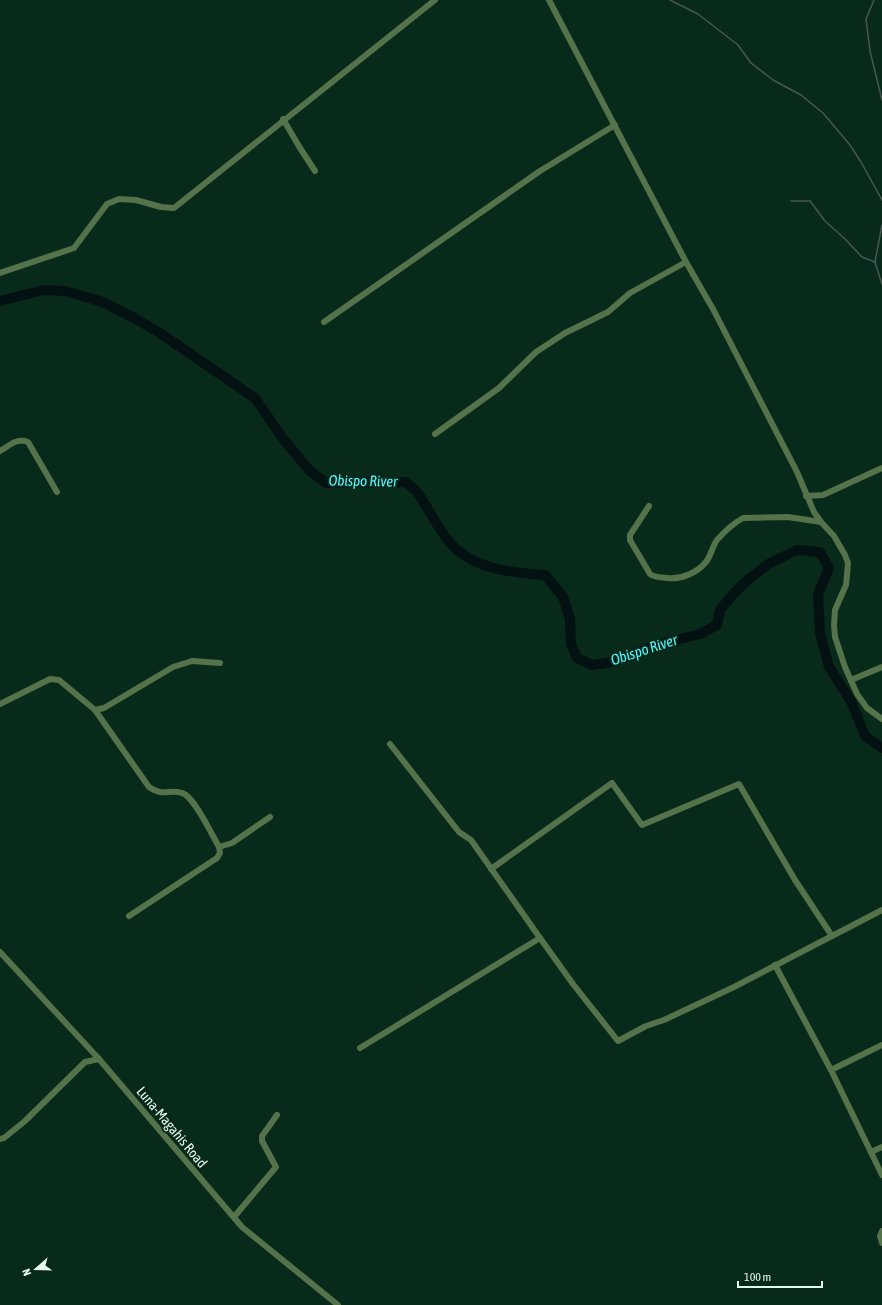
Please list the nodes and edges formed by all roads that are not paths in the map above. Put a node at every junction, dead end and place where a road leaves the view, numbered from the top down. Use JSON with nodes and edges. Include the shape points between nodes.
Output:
{"nodes":[{"id":1,"x":435,"y":0,"type":"edge"},
{"id":2,"x":549,"y":0,"type":"edge"},
{"id":3,"x":283,"y":120,"type":"junction"},
{"id":4,"x":615,"y":125,"type":"junction"},
{"id":5,"x":316,"y":171,"type":"dead end"},
{"id":6,"x":686,"y":262,"type":"junction"},
{"id":7,"x":0,"y":273,"type":"edge"},
{"id":8,"x":324,"y":322,"type":"dead end"},
{"id":9,"x":435,"y":434,"type":"dead end"},
{"id":10,"x":0,"y":451,"type":"edge"},
{"id":11,"x":882,"y":468,"type":"edge"},
{"id":12,"x":57,"y":492,"type":"dead end"},
{"id":13,"x":806,"y":496,"type":"junction"},
{"id":14,"x":649,"y":506,"type":"dead end"},
{"id":15,"x":821,"y":522,"type":"junction"},
{"id":16,"x":220,"y":663,"type":"dead end"},
{"id":17,"x":882,"y":667,"type":"edge"},
{"id":18,"x":851,"y":680,"type":"junction"},
{"id":19,"x":0,"y":704,"type":"edge"},
{"id":20,"x":95,"y":710,"type":"junction"},
{"id":21,"x":882,"y":719,"type":"edge"},
{"id":22,"x":390,"y":744,"type":"dead end"},
{"id":23,"x":270,"y":817,"type":"dead end"},
{"id":24,"x":219,"y":847,"type":"junction"},
{"id":25,"x":492,"y":869,"type":"junction"},
{"id":26,"x":882,"y":910,"type":"edge"},
{"id":27,"x":129,"y":916,"type":"dead end"},
{"id":28,"x":832,"y":936,"type":"junction"},
{"id":29,"x":540,"y":938,"type":"junction"},
{"id":30,"x":0,"y":952,"type":"edge"},
{"id":31,"x":775,"y":965,"type":"junction"},
{"id":32,"x":882,"y":1045,"type":"edge"},
{"id":33,"x":360,"y":1048,"type":"dead end"},
{"id":34,"x":99,"y":1059,"type":"junction"},
{"id":35,"x":831,"y":1070,"type":"junction"},
{"id":36,"x":277,"y":1116,"type":"dead end"},
{"id":37,"x":0,"y":1139,"type":"edge"},
{"id":38,"x":882,"y":1147,"type":"edge"},
{"id":39,"x":871,"y":1152,"type":"junction"},
{"id":40,"x":882,"y":1175,"type":"edge"},
{"id":41,"x":234,"y":1217,"type":"junction"},
{"id":42,"x":882,"y":1231,"type":"edge"},
{"id":43,"x":882,"y":1243,"type":"edge"},
{"id":44,"x":338,"y":1305,"type":"edge"}],
"edges":[{"from":1,"to":3,"type":"street"},
{"from":2,"to":4,"type":"street"},
{"from":3,"to":5,"type":"street"},
{"from":3,"to":7,"type":"street","via":[[174,208],[120,198],[107,204],[74,248]]},
{"from":4,"to":6,"type":"street"},
{"from":4,"to":8,"type":"street","via":[[540,171]]},
{"from":6,"to":9,"type":"street","via":[[630,293],[608,312],[565,333],[536,352],[499,388]]},
{"from":6,"to":13,"type":"street","via":[[797,472]]},
{"from":10,"to":12,"type":"street","via":[[21,440],[28,442]]},
{"from":11,"to":13,"type":"street","via":[[823,495]]},
{"from":13,"to":15,"type":"street"},
{"from":14,"to":15,"type":"street","via":[[630,534],[630,540],[653,577],[682,578],[701,567],[718,539],[743,518],[788,517]]},
{"from":15,"to":18,"type":"street","via":[[834,536],[848,563],[846,585],[835,610],[834,625],[835,637]]},
{"from":16,"to":20,"type":"street","via":[[192,661],[173,666],[104,708]]},
{"from":17,"to":18,"type":"street"},
{"from":18,"to":21,"type":"street","via":[[867,708]]},
{"from":19,"to":20,"type":"street","via":[[50,679],[59,680]]},
{"from":20,"to":24,"type":"street","via":[[149,787],[156,792],[185,794],[196,807]]},
{"from":22,"to":25,"type":"street","via":[[459,832],[471,840]]},
{"from":23,"to":24,"type":"street","via":[[232,843]]},
{"from":24,"to":27,"type":"street","via":[[220,853],[217,858]]},
{"from":25,"to":28,"type":"street","via":[[612,783],[642,825],[739,784],[794,880]]},
{"from":25,"to":29,"type":"street"},
{"from":26,"to":28,"type":"street"},
{"from":28,"to":31,"type":"street"},
{"from":29,"to":31,"type":"street","via":[[618,1041]]},
{"from":29,"to":33,"type":"street"},
{"from":30,"to":34,"type":"street","name":"Luna-Magahis Road"},
{"from":31,"to":35,"type":"street"},
{"from":32,"to":35,"type":"street"},
{"from":34,"to":37,"type":"street","via":[[85,1062],[25,1121]]},
{"from":34,"to":41,"type":"street","name":"Luna-Magahis Road"},
{"from":35,"to":39,"type":"street"},
{"from":36,"to":41,"type":"street","via":[[262,1136],[262,1141],[276,1167]]},
{"from":38,"to":39,"type":"street"},
{"from":39,"to":40,"type":"street"},
{"from":41,"to":44,"type":"street","name":"Luna-Magahis Road","via":[[242,1227]]},
{"from":42,"to":43,"type":"street"}]}
